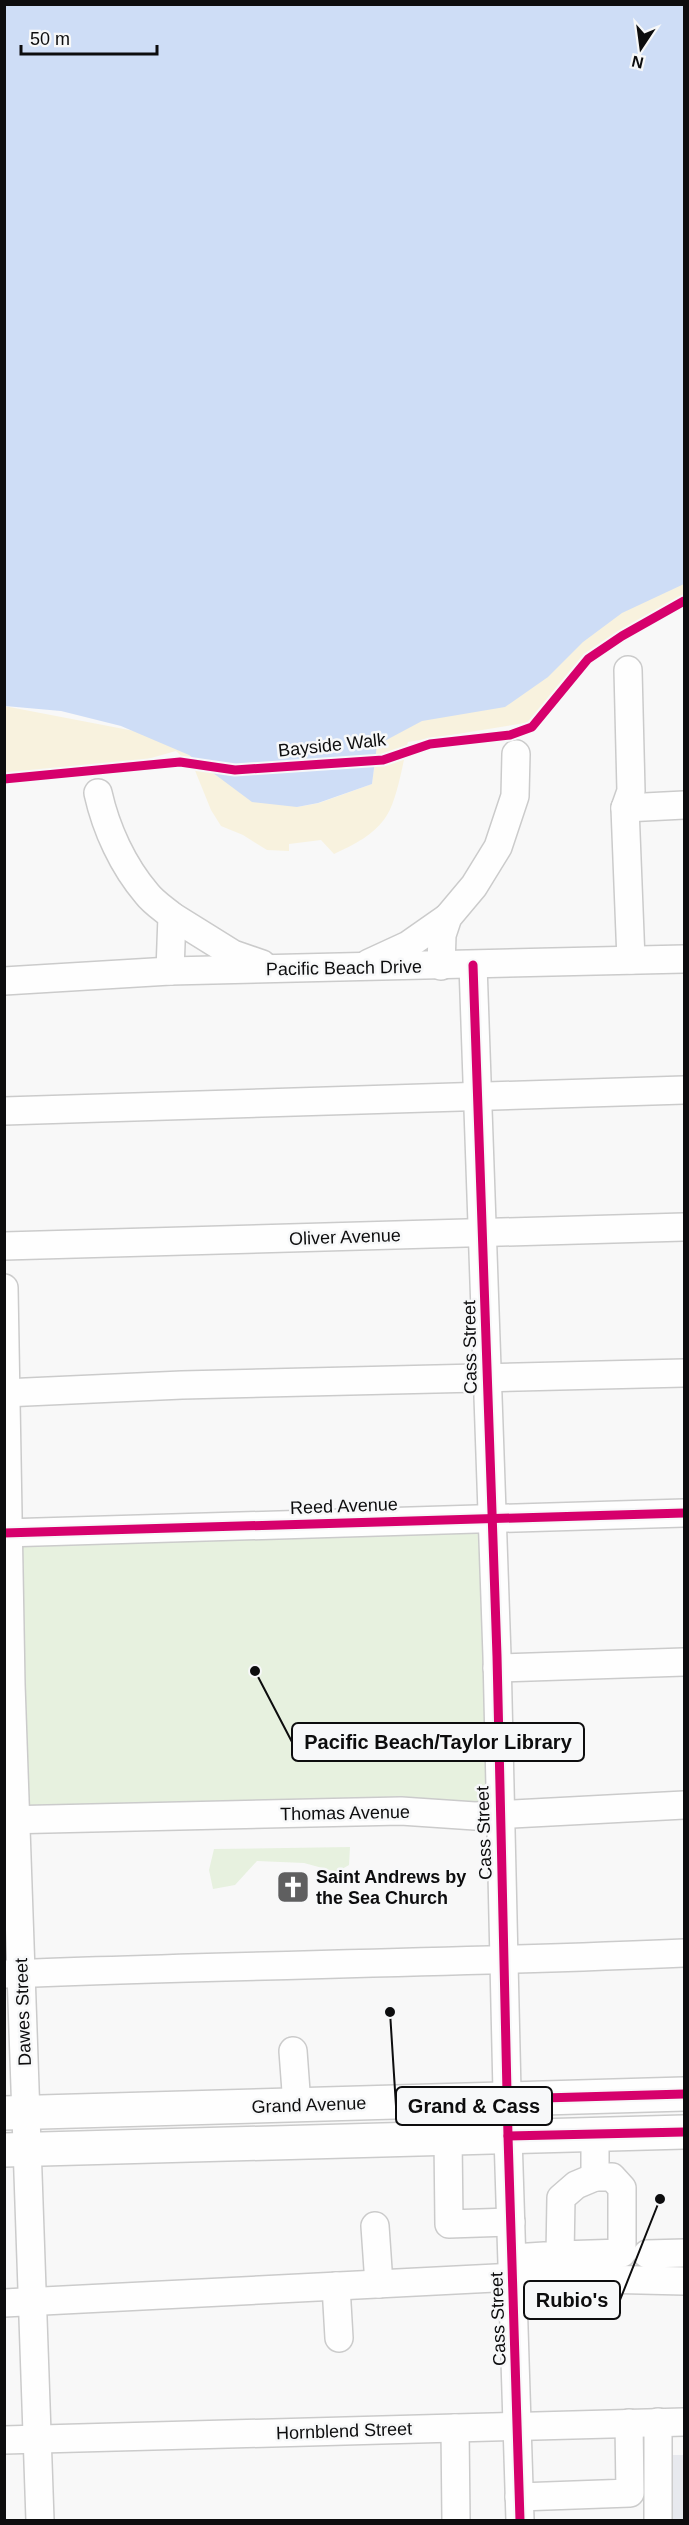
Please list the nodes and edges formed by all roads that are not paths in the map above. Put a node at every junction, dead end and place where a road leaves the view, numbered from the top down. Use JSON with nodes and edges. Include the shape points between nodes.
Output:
{"nodes":[{"id":1,"x":628,"y":670,"type":"dead end"},
{"id":2,"x":516,"y":754,"type":"dead end"},
{"id":3,"x":98,"y":794,"type":"dead end"},
{"id":4,"x":684,"y":805,"type":"edge"},
{"id":5,"x":625,"y":808,"type":"junction"},
{"id":6,"x":172,"y":916,"type":"junction"},
{"id":7,"x":448,"y":917,"type":"junction"},
{"id":8,"x":684,"y":959,"type":"edge"},
{"id":9,"x":632,"y":960,"type":"junction"},
{"id":10,"x":473,"y":965,"type":"junction"},
{"id":11,"x":441,"y":966,"type":"junction"},
{"id":12,"x":354,"y":968,"type":"junction"},
{"id":13,"x":280,"y":969,"type":"junction"},
{"id":14,"x":170,"y":971,"type":"junction"},
{"id":15,"x":4,"y":981,"type":"edge"},
{"id":16,"x":684,"y":1090,"type":"edge"},
{"id":17,"x":479,"y":1097,"type":"junction"},
{"id":18,"x":4,"y":1111,"type":"edge"},
{"id":19,"x":684,"y":1227,"type":"edge"},
{"id":20,"x":484,"y":1234,"type":"junction"},
{"id":21,"x":4,"y":1246,"type":"edge"},
{"id":22,"x":4,"y":1288,"type":"edge"},
{"id":23,"x":684,"y":1373,"type":"edge"},
{"id":24,"x":487,"y":1379,"type":"junction"},
{"id":25,"x":6,"y":1393,"type":"edge"},
{"id":26,"x":684,"y":1513,"type":"edge"},
{"id":27,"x":491,"y":1518,"type":"junction"},
{"id":28,"x":7,"y":1532,"type":"edge"},
{"id":29,"x":684,"y":1662,"type":"edge"},
{"id":30,"x":497,"y":1668,"type":"junction"},
{"id":31,"x":8,"y":1684,"type":"edge"},
{"id":32,"x":684,"y":1805,"type":"edge"},
{"id":33,"x":500,"y":1815,"type":"junction"},
{"id":34,"x":10,"y":1820,"type":"edge"},
{"id":35,"x":684,"y":1953,"type":"edge"},
{"id":36,"x":504,"y":1961,"type":"junction"},
{"id":37,"x":13,"y":1973,"type":"edge"},
{"id":38,"x":293,"y":2051,"type":"dead end"},
{"id":39,"x":684,"y":2094,"type":"edge"},
{"id":40,"x":508,"y":2099,"type":"junction"},
{"id":41,"x":297,"y":2105,"type":"junction"},
{"id":42,"x":15,"y":2113,"type":"edge"},
{"id":43,"x":684,"y":2132,"type":"edge"},
{"id":44,"x":595,"y":2134,"type":"junction"},
{"id":45,"x":508,"y":2136,"type":"junction"},
{"id":46,"x":448,"y":2138,"type":"junction"},
{"id":47,"x":16,"y":2150,"type":"edge"},
{"id":48,"x":595,"y":2177,"type":"junction"},
{"id":49,"x":511,"y":2222,"type":"junction"},
{"id":50,"x":375,"y":2226,"type":"dead end"},
{"id":51,"x":684,"y":2253,"type":"edge"},
{"id":52,"x":647,"y":2254,"type":"dead end"},
{"id":53,"x":560,"y":2255,"type":"junction"},
{"id":54,"x":513,"y":2267,"type":"junction"},
{"id":55,"x":684,"y":2281,"type":"edge"},
{"id":56,"x":379,"y":2284,"type":"junction"},
{"id":57,"x":336,"y":2286,"type":"junction"},
{"id":58,"x":33,"y":2302,"type":"junction"},
{"id":59,"x":4,"y":2303,"type":"edge"},
{"id":60,"x":339,"y":2338,"type":"dead end"},
{"id":61,"x":658,"y":2422,"type":"junction"},
{"id":62,"x":684,"y":2422,"type":"edge"},
{"id":63,"x":629,"y":2423,"type":"junction"},
{"id":64,"x":517,"y":2426,"type":"junction"},
{"id":65,"x":455,"y":2428,"type":"junction"},
{"id":66,"x":38,"y":2439,"type":"junction"},
{"id":67,"x":4,"y":2440,"type":"edge"},
{"id":68,"x":520,"y":2508,"type":"edge"},
{"id":69,"x":40,"y":2520,"type":"edge"},
{"id":70,"x":456,"y":2520,"type":"edge"},
{"id":71,"x":658,"y":2520,"type":"edge"}],
"edges":[{"from":1,"to":5,"type":"street","via":[[631,791]]},
{"from":2,"to":7,"type":"street","via":[[515,796],[498,847],[474,886]]},
{"from":3,"to":6,"type":"street","via":[[104,820],[117,847],[147,895]]},
{"from":4,"to":5,"type":"street"},
{"from":5,"to":9,"type":"street"},
{"from":6,"to":13,"type":"street","via":[[233,954]]},
{"from":6,"to":14,"type":"street"},
{"from":7,"to":11,"type":"street","via":[[442,935]]},
{"from":7,"to":12,"type":"street","via":[[408,945]]},
{"from":8,"to":9,"type":"street","name":"Pacific Beach Drive"},
{"from":9,"to":10,"type":"street","name":"Pacific Beach Drive"},
{"from":10,"to":11,"type":"street","name":"Pacific Beach Drive"},
{"from":10,"to":17,"type":"street","name":"Cass Street"},
{"from":11,"to":12,"type":"street","name":"Pacific Beach Drive"},
{"from":12,"to":13,"type":"street","name":"Pacific Beach Drive"},
{"from":13,"to":14,"type":"street","name":"Pacific Beach Drive"},
{"from":14,"to":15,"type":"street","name":"Pacific Beach Drive"},
{"from":16,"to":17,"type":"street"},
{"from":17,"to":18,"type":"street"},
{"from":17,"to":20,"type":"street","name":"Cass Street"},
{"from":19,"to":20,"type":"street","name":"Oliver Avenue"},
{"from":20,"to":21,"type":"street","name":"Oliver Avenue"},
{"from":20,"to":24,"type":"street","name":"Cass Street"},
{"from":22,"to":25,"type":"street","name":"Dawes Street"},
{"from":23,"to":24,"type":"street"},
{"from":24,"to":25,"type":"street"},
{"from":24,"to":27,"type":"street","name":"Cass Street"},
{"from":25,"to":28,"type":"street","name":"Dawes Street"},
{"from":26,"to":27,"type":"street","name":"Reed Avenue"},
{"from":27,"to":28,"type":"street","name":"Reed Avenue"},
{"from":27,"to":30,"type":"street","name":"Cass Street"},
{"from":28,"to":31,"type":"street","name":"Dawes Street"},
{"from":29,"to":30,"type":"street"},
{"from":30,"to":33,"type":"street","name":"Cass Street"},
{"from":31,"to":34,"type":"street","name":"Dawes Street"},
{"from":32,"to":33,"type":"street","name":"Thomas Avenue"},
{"from":33,"to":34,"type":"street","name":"Thomas Avenue","via":[[401,1811]]},
{"from":33,"to":36,"type":"street","name":"Cass Street"},
{"from":34,"to":37,"type":"street","name":"Dawes Street"},
{"from":35,"to":36,"type":"street"},
{"from":36,"to":37,"type":"street"},
{"from":36,"to":40,"type":"street","name":"Cass Street"},
{"from":37,"to":42,"type":"street","name":"Dawes Street"},
{"from":38,"to":41,"type":"street"},
{"from":39,"to":40,"type":"main road","name":"Grand Avenue"},
{"from":40,"to":41,"type":"main road","name":"Grand Avenue"},
{"from":40,"to":45,"type":"street","name":"Cass Street"},
{"from":41,"to":42,"type":"main road","name":"Grand Avenue"},
{"from":42,"to":47,"type":"street","name":"Dawes Street"},
{"from":43,"to":44,"type":"main road","name":"Grand Avenue"},
{"from":44,"to":45,"type":"main road","name":"Grand Avenue"},
{"from":44,"to":48,"type":"street"},
{"from":45,"to":46,"type":"main road","name":"Grand Avenue"},
{"from":45,"to":49,"type":"street","name":"Cass Street"},
{"from":46,"to":47,"type":"main road","name":"Grand Avenue"},
{"from":46,"to":49,"type":"street","via":[[449,2224]]},
{"from":47,"to":58,"type":"street","name":"Dawes Street"},
{"from":48,"to":53,"type":"street","via":[[576,2185],[561,2198]]},
{"from":48,"to":53,"type":"street","via":[[612,2177],[621,2188],[622,2253]]},
{"from":49,"to":54,"type":"street","name":"Cass Street"},
{"from":50,"to":56,"type":"street"},
{"from":51,"to":52,"type":"street"},
{"from":53,"to":54,"type":"street"},
{"from":54,"to":55,"type":"street"},
{"from":54,"to":56,"type":"street"},
{"from":54,"to":64,"type":"street","name":"Cass Street"},
{"from":56,"to":57,"type":"street"},
{"from":57,"to":58,"type":"street"},
{"from":57,"to":60,"type":"street"},
{"from":58,"to":59,"type":"street"},
{"from":58,"to":66,"type":"street","name":"Dawes Street"},
{"from":61,"to":62,"type":"street","name":"Hornblend Street"},
{"from":61,"to":63,"type":"street","name":"Hornblend Street"},
{"from":61,"to":71,"type":"street"},
{"from":63,"to":64,"type":"street","name":"Hornblend Street"},
{"from":63,"to":68,"type":"street","via":[[630,2493]]},
{"from":64,"to":65,"type":"street","name":"Hornblend Street"},
{"from":64,"to":68,"type":"street","name":"Cass Street"},
{"from":65,"to":66,"type":"street","name":"Hornblend Street"},
{"from":65,"to":70,"type":"street"},
{"from":66,"to":67,"type":"street","name":"Hornblend Street"},
{"from":66,"to":69,"type":"street","name":"Dawes Street"}]}
